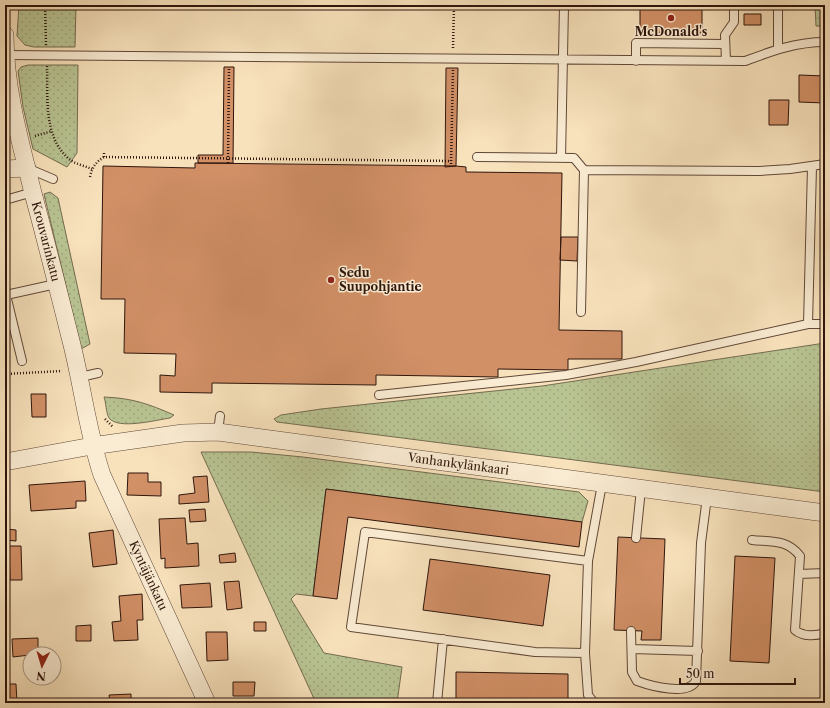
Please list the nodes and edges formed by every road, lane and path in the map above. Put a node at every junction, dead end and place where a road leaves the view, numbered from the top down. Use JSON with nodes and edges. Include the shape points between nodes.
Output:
{"nodes":[{"id":1,"x":46,"y":5,"type":"edge"},
{"id":2,"x":454,"y":5,"type":"edge"},
{"id":3,"x":564,"y":5,"type":"edge"},
{"id":4,"x":734,"y":5,"type":"edge"},
{"id":5,"x":778,"y":5,"type":"edge"},
{"id":6,"x":5,"y":35,"type":"edge"},
{"id":7,"x":825,"y":42,"type":"edge"},
{"id":8,"x":725,"y":44,"type":"junction"},
{"id":9,"x":778,"y":49,"type":"junction"},
{"id":10,"x":5,"y":55,"type":"edge"},
{"id":11,"x":46,"y":55,"type":"junction"},
{"id":12,"x":229,"y":58,"type":"junction"},
{"id":13,"x":453,"y":60,"type":"junction"},
{"id":14,"x":563,"y":60,"type":"junction"},
{"id":15,"x":636,"y":61,"type":"junction"},
{"id":16,"x":726,"y":61,"type":"junction"},
{"id":17,"x":477,"y":157,"type":"dead end"},
{"id":18,"x":561,"y":158,"type":"junction"},
{"id":19,"x":228,"y":159,"type":"junction"},
{"id":20,"x":451,"y":161,"type":"junction"},
{"id":21,"x":228,"y":163,"type":"dead end"},
{"id":22,"x":825,"y":164,"type":"edge"},
{"id":23,"x":451,"y":167,"type":"dead end"},
{"id":24,"x":812,"y":167,"type":"junction"},
{"id":25,"x":27,"y":168,"type":"junction"},
{"id":26,"x":5,"y":169,"type":"edge"},
{"id":27,"x":92,"y":169,"type":"junction"},
{"id":28,"x":584,"y":170,"type":"junction"},
{"id":29,"x":90,"y":177,"type":"dead end"},
{"id":30,"x":53,"y":179,"type":"dead end"},
{"id":31,"x":33,"y":192,"type":"junction"},
{"id":32,"x":5,"y":200,"type":"edge"},
{"id":33,"x":56,"y":284,"type":"junction"},
{"id":34,"x":5,"y":295,"type":"edge"},
{"id":35,"x":581,"y":312,"type":"dead end"},
{"id":36,"x":808,"y":324,"type":"junction"},
{"id":37,"x":825,"y":324,"type":"edge"},
{"id":38,"x":22,"y":361,"type":"dead end"},
{"id":39,"x":79,"y":372,"type":"junction"},
{"id":40,"x":98,"y":373,"type":"dead end"},
{"id":41,"x":5,"y":374,"type":"edge"},
{"id":42,"x":379,"y":395,"type":"dead end"},
{"id":43,"x":92,"y":446,"type":"junction"},
{"id":44,"x":5,"y":462,"type":"edge"},
{"id":45,"x":602,"y":484,"type":"junction"},
{"id":46,"x":641,"y":489,"type":"junction"},
{"id":47,"x":707,"y":498,"type":"junction"},
{"id":48,"x":825,"y":513,"type":"edge"},
{"id":49,"x":636,"y":538,"type":"dead end"},
{"id":50,"x":752,"y":540,"type":"dead end"},
{"id":51,"x":588,"y":562,"type":"junction"},
{"id":52,"x":825,"y":573,"type":"edge"},
{"id":53,"x":799,"y":574,"type":"junction"},
{"id":54,"x":631,"y":631,"type":"dead end"},
{"id":55,"x":825,"y":633,"type":"edge"},
{"id":56,"x":443,"y":639,"type":"junction"},
{"id":57,"x":632,"y":649,"type":"junction"},
{"id":58,"x":698,"y":651,"type":"junction"},
{"id":59,"x":585,"y":653,"type":"junction"},
{"id":60,"x":207,"y":703,"type":"edge"},
{"id":61,"x":437,"y":703,"type":"edge"},
{"id":62,"x":594,"y":703,"type":"edge"}],
"edges":[{"from":1,"to":11,"type":"path"},
{"from":2,"to":13,"type":"path"},
{"from":3,"to":14,"type":"lane"},
{"from":4,"to":8,"type":"lane","via":[[734,22],[725,35]]},
{"from":5,"to":9,"type":"lane"},
{"from":6,"to":10,"type":"street","name":"Krouvarinkatu"},
{"from":7,"to":9,"type":"lane","via":[[805,42]]},
{"from":8,"to":15,"type":"lane","via":[[636,43]]},
{"from":8,"to":16,"type":"lane"},
{"from":9,"to":16,"type":"lane","via":[[745,61]]},
{"from":10,"to":11,"type":"lane"},
{"from":10,"to":25,"type":"street","name":"Krouvarinkatu","via":[[12,102]]},
{"from":11,"to":12,"type":"lane"},
{"from":11,"to":27,"type":"path","via":[[49,119],[56,144],[70,160]]},
{"from":12,"to":13,"type":"lane"},
{"from":12,"to":19,"type":"path"},
{"from":13,"to":14,"type":"lane"},
{"from":13,"to":20,"type":"path"},
{"from":14,"to":15,"type":"lane"},
{"from":14,"to":18,"type":"lane"},
{"from":15,"to":16,"type":"lane"},
{"from":17,"to":18,"type":"lane"},
{"from":18,"to":28,"type":"lane","via":[[574,158]]},
{"from":19,"to":20,"type":"path"},
{"from":19,"to":21,"type":"path"},
{"from":19,"to":27,"type":"path","via":[[104,155]]},
{"from":20,"to":23,"type":"path"},
{"from":22,"to":24,"type":"lane"},
{"from":24,"to":28,"type":"lane","via":[[758,171]]},
{"from":24,"to":36,"type":"lane"},
{"from":25,"to":26,"type":"street"},
{"from":25,"to":30,"type":"lane"},
{"from":25,"to":31,"type":"street","name":"Krouvarinkatu"},
{"from":27,"to":29,"type":"path"},
{"from":28,"to":35,"type":"lane"},
{"from":31,"to":32,"type":"lane"},
{"from":31,"to":33,"type":"street","name":"Krouvarinkatu"},
{"from":33,"to":34,"type":"lane"},
{"from":33,"to":39,"type":"street","name":"Krouvarinkatu"},
{"from":34,"to":38,"type":"lane"},
{"from":36,"to":37,"type":"lane"},
{"from":36,"to":42,"type":"lane","via":[[566,375]]},
{"from":39,"to":40,"type":"lane"},
{"from":39,"to":41,"type":"path"},
{"from":39,"to":43,"type":"street","name":"Krouvarinkatu"},
{"from":43,"to":44,"type":"street","name":"Vanhankylänkaari"},
{"from":43,"to":45,"type":"street","name":"Vanhankylänkaari","via":[[183,433],[219,424]]},
{"from":43,"to":60,"type":"street","name":"Kyntäjänkatu","via":[[102,475]]},
{"from":45,"to":46,"type":"street","name":"Vanhankylänkaari"},
{"from":45,"to":51,"type":"lane"},
{"from":46,"to":47,"type":"street","name":"Vanhankylänkaari"},
{"from":46,"to":49,"type":"lane"},
{"from":47,"to":48,"type":"street","name":"Vanhankylänkaari"},
{"from":47,"to":58,"type":"lane","via":[[701,543]]},
{"from":50,"to":53,"type":"lane","via":[[791,545],[800,556]]},
{"from":51,"to":56,"type":"lane","via":[[365,532],[352,626]]},
{"from":51,"to":59,"type":"lane"},
{"from":52,"to":53,"type":"lane"},
{"from":53,"to":55,"type":"lane","via":[[795,630],[805,635]]},
{"from":54,"to":57,"type":"lane"},
{"from":56,"to":59,"type":"lane","via":[[535,652]]},
{"from":56,"to":61,"type":"lane"},
{"from":57,"to":58,"type":"lane"},
{"from":57,"to":58,"type":"lane","via":[[632,672],[637,681],[653,686],[688,689],[696,681]]},
{"from":59,"to":62,"type":"lane","via":[[588,695]]}]}
